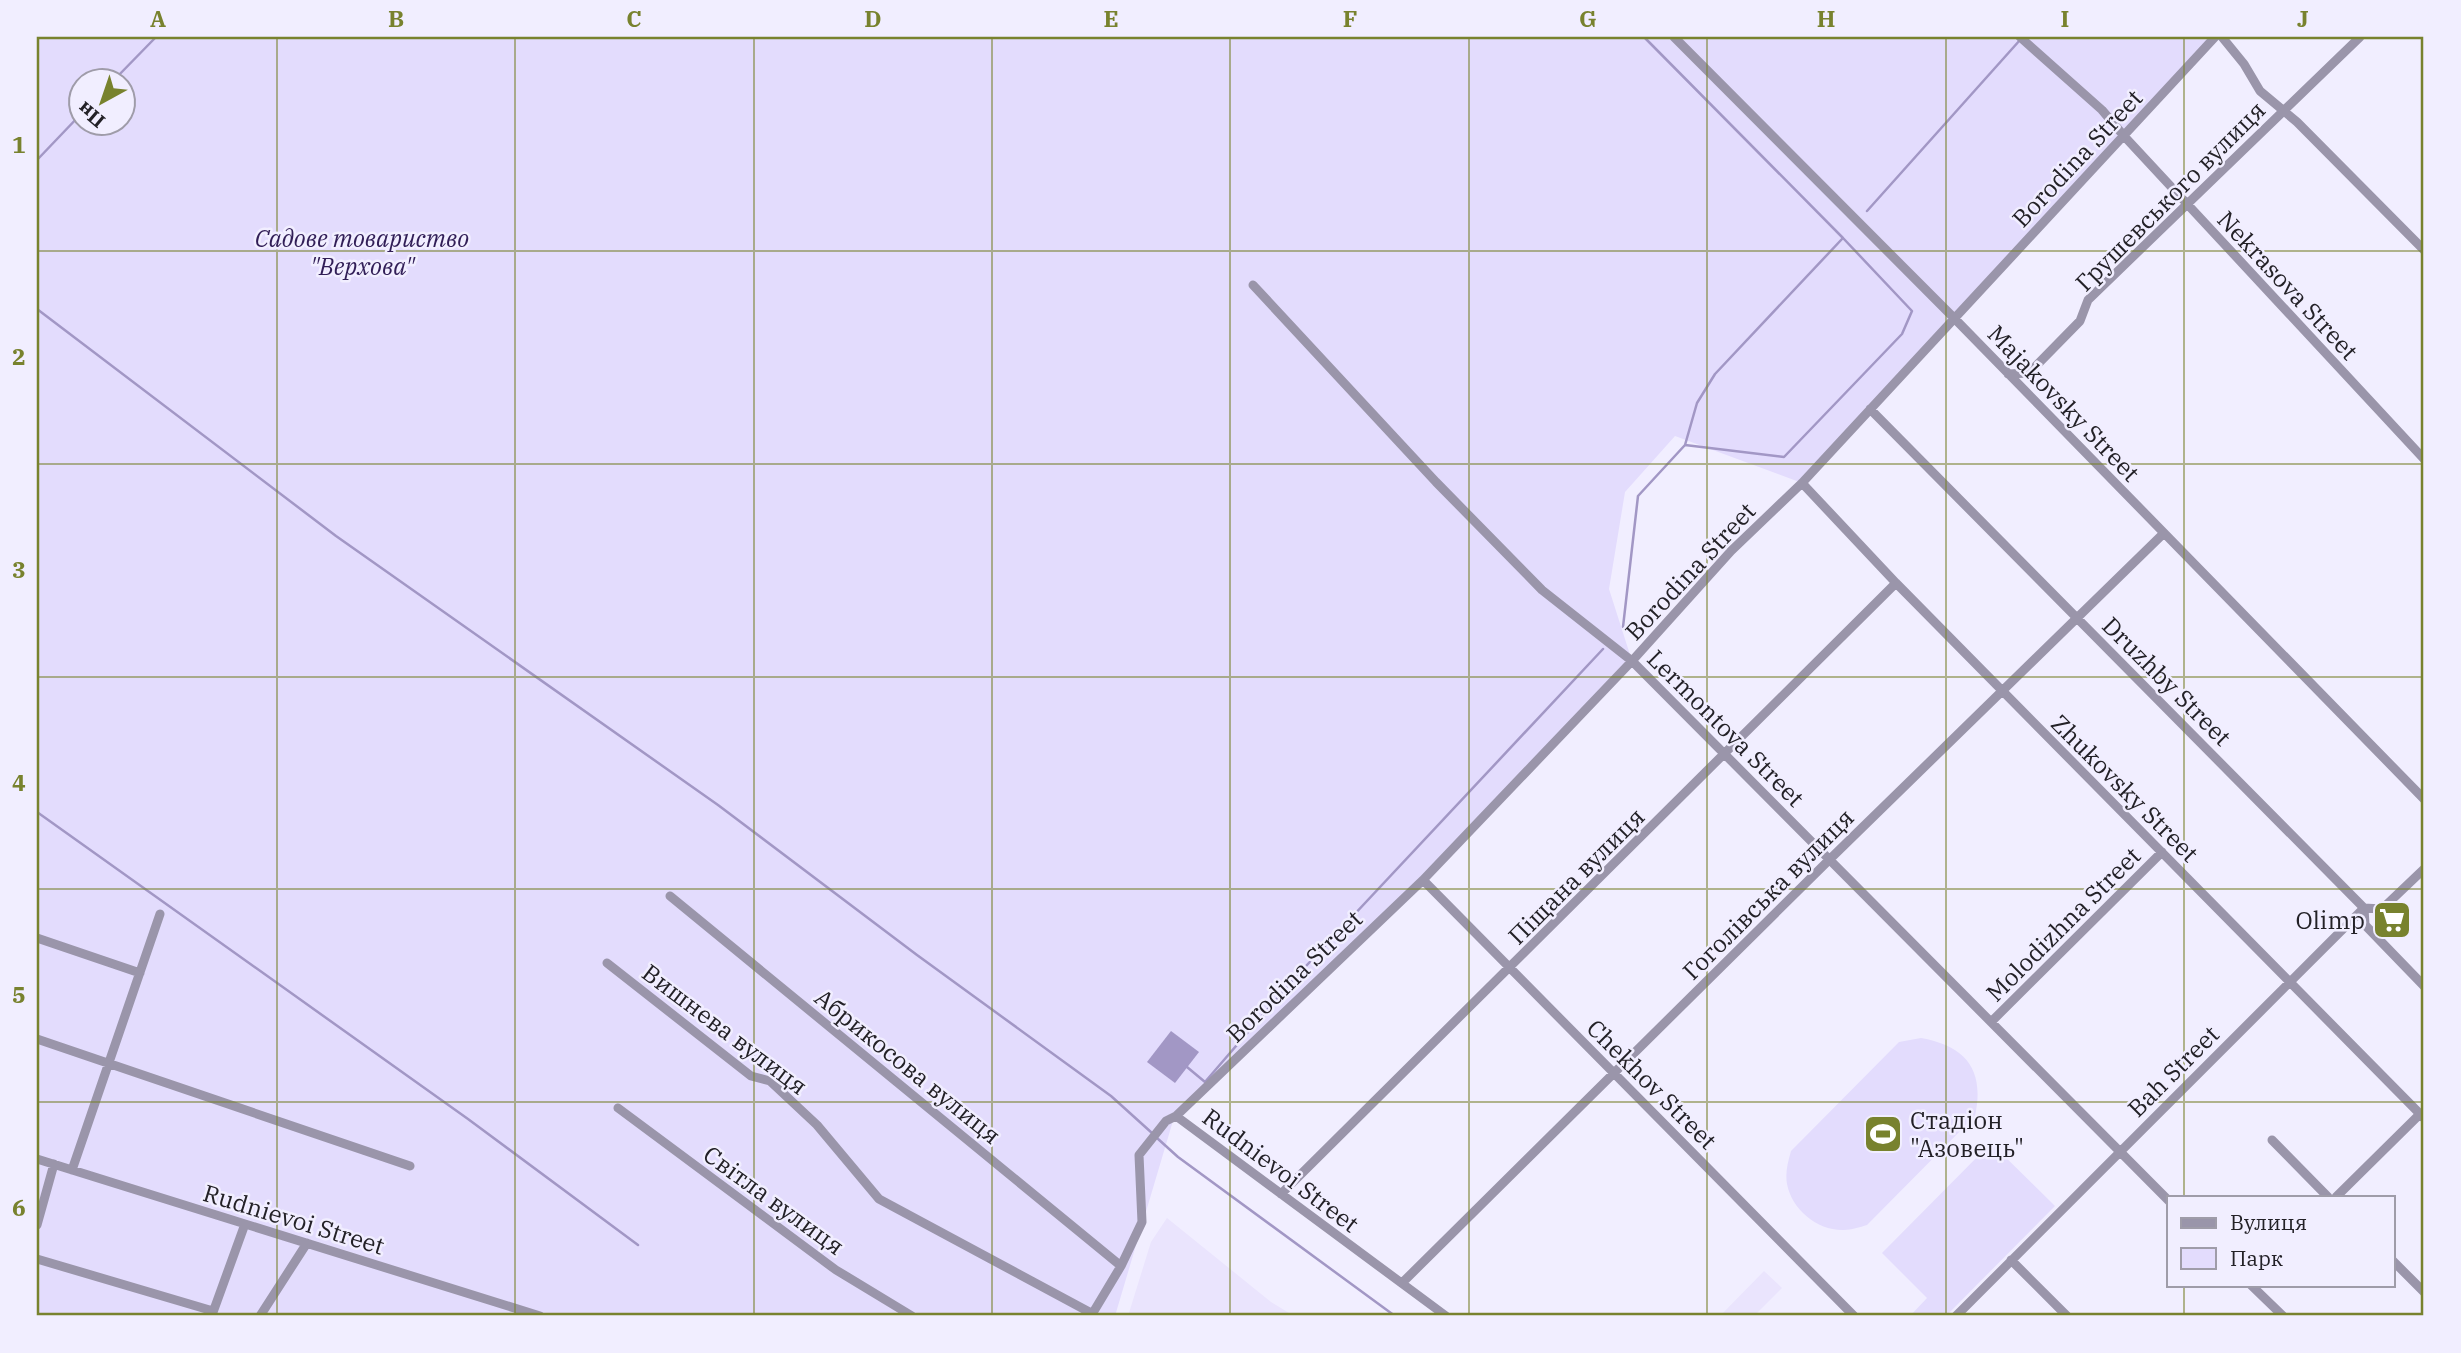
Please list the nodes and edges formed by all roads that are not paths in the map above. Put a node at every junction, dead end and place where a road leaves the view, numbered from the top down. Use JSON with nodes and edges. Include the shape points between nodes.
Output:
{"nodes":[{"id":1,"x":1674,"y":37,"type":"edge"},
{"id":2,"x":2020,"y":37,"type":"edge"},
{"id":3,"x":2215,"y":37,"type":"edge"},
{"id":4,"x":2222,"y":37,"type":"edge"},
{"id":5,"x":2360,"y":37,"type":"edge"},
{"id":6,"x":2284,"y":111,"type":"junction"},
{"id":7,"x":2124,"y":136,"type":"junction"},
{"id":8,"x":2188,"y":205,"type":"junction"},
{"id":9,"x":2424,"y":250,"type":"edge"},
{"id":10,"x":1253,"y":285,"type":"dead end"},
{"id":11,"x":1954,"y":318,"type":"junction"},
{"id":12,"x":2008,"y":374,"type":"junction"},
{"id":13,"x":1870,"y":408,"type":"junction"},
{"id":14,"x":2424,"y":459,"type":"edge"},
{"id":15,"x":1802,"y":483,"type":"junction"},
{"id":16,"x":2164,"y":533,"type":"junction"},
{"id":17,"x":1896,"y":583,"type":"junction"},
{"id":18,"x":2078,"y":618,"type":"junction"},
{"id":19,"x":1632,"y":661,"type":"junction"},
{"id":20,"x":2003,"y":691,"type":"junction"},
{"id":21,"x":1725,"y":755,"type":"junction"},
{"id":22,"x":2424,"y":799,"type":"edge"},
{"id":23,"x":2162,"y":852,"type":"junction"},
{"id":24,"x":1829,"y":860,"type":"junction"},
{"id":25,"x":2424,"y":869,"type":"edge"},
{"id":26,"x":1423,"y":880,"type":"junction"},
{"id":27,"x":670,"y":896,"type":"dead end"},
{"id":28,"x":2364,"y":908,"type":"junction"},
{"id":29,"x":160,"y":914,"type":"dead end"},
{"id":30,"x":37,"y":938,"type":"edge"},
{"id":31,"x":607,"y":963,"type":"dead end"},
{"id":32,"x":1510,"y":968,"type":"junction"},
{"id":33,"x":140,"y":973,"type":"junction"},
{"id":34,"x":2290,"y":981,"type":"junction"},
{"id":35,"x":2424,"y":986,"type":"edge"},
{"id":36,"x":1991,"y":1022,"type":"junction"},
{"id":37,"x":37,"y":1039,"type":"edge"},
{"id":38,"x":109,"y":1063,"type":"junction"},
{"id":39,"x":1614,"y":1073,"type":"junction"},
{"id":40,"x":618,"y":1108,"type":"dead end"},
{"id":41,"x":1176,"y":1116,"type":"junction"},
{"id":42,"x":2422,"y":1116,"type":"edge"},
{"id":43,"x":2272,"y":1140,"type":"dead end"},
{"id":44,"x":2119,"y":1152,"type":"junction"},
{"id":45,"x":37,"y":1159,"type":"edge"},
{"id":46,"x":54,"y":1164,"type":"junction"},
{"id":47,"x":410,"y":1167,"type":"dead end"},
{"id":48,"x":72,"y":1170,"type":"junction"},
{"id":49,"x":1281,"y":1194,"type":"junction"},
{"id":50,"x":2327,"y":1196,"type":"edge"},
{"id":51,"x":2337,"y":1196,"type":"edge"},
{"id":52,"x":2167,"y":1200,"type":"edge"},
{"id":53,"x":245,"y":1224,"type":"junction"},
{"id":54,"x":37,"y":1225,"type":"edge"},
{"id":55,"x":307,"y":1243,"type":"junction"},
{"id":56,"x":37,"y":1259,"type":"edge"},
{"id":57,"x":2011,"y":1260,"type":"junction"},
{"id":58,"x":2394,"y":1262,"type":"edge"},
{"id":59,"x":1121,"y":1266,"type":"junction"},
{"id":60,"x":1402,"y":1283,"type":"junction"},
{"id":61,"x":2253,"y":1286,"type":"edge"},
{"id":62,"x":2424,"y":1292,"type":"edge"},
{"id":63,"x":212,"y":1314,"type":"edge"},
{"id":64,"x":1092,"y":1315,"type":"edge"},
{"id":65,"x":260,"y":1316,"type":"edge"},
{"id":66,"x":540,"y":1316,"type":"edge"},
{"id":67,"x":912,"y":1316,"type":"edge"},
{"id":68,"x":1446,"y":1316,"type":"edge"},
{"id":69,"x":1854,"y":1316,"type":"edge"},
{"id":70,"x":1956,"y":1316,"type":"edge"},
{"id":71,"x":2067,"y":1316,"type":"edge"},
{"id":72,"x":2283,"y":1316,"type":"edge"}],
"edges":[{"from":1,"to":11,"type":"street","name":"Majakovsky Street"},
{"from":2,"to":7,"type":"street","name":"Nekrasova Street","via":[[2102,110]]},
{"from":3,"to":7,"type":"street","name":"Borodina Street"},
{"from":4,"to":6,"type":"street","via":[[2260,91]]},
{"from":5,"to":6,"type":"street","name":"Грушевського вулиця"},
{"from":6,"to":8,"type":"street","name":"Грушевського вулиця"},
{"from":6,"to":9,"type":"street"},
{"from":7,"to":8,"type":"street","name":"Nekrasova Street"},
{"from":7,"to":11,"type":"street","name":"Borodina Street"},
{"from":8,"to":12,"type":"street","name":"Грушевського вулиця","via":[[2088,300],[2080,321],[2029,373]]},
{"from":8,"to":14,"type":"street","name":"Nekrasova Street"},
{"from":10,"to":19,"type":"street","name":"Lermontova Street","via":[[1542,590]]},
{"from":11,"to":12,"type":"street","name":"Majakovsky Street"},
{"from":11,"to":13,"type":"street","name":"Borodina Street"},
{"from":12,"to":16,"type":"street","name":"Majakovsky Street"},
{"from":13,"to":15,"type":"street","name":"Borodina Street"},
{"from":13,"to":18,"type":"street","name":"Druzhby Street"},
{"from":15,"to":17,"type":"street","name":"Zhukovsky Street"},
{"from":15,"to":19,"type":"street","name":"Borodina Street","via":[[1731,551]]},
{"from":16,"to":18,"type":"street","name":"Гоголівська вулиця"},
{"from":16,"to":22,"type":"street","name":"Majakovsky Street"},
{"from":17,"to":20,"type":"street","name":"Zhukovsky Street"},
{"from":17,"to":21,"type":"street","name":"Піщана вулиця"},
{"from":18,"to":20,"type":"street","name":"Гоголівська вулиця"},
{"from":18,"to":28,"type":"street","name":"Druzhby Street"},
{"from":19,"to":21,"type":"street","name":"Lermontova Street"},
{"from":19,"to":26,"type":"street","name":"Borodina Street"},
{"from":20,"to":23,"type":"street","name":"Zhukovsky Street"},
{"from":20,"to":24,"type":"street","name":"Гоголівська вулиця"},
{"from":21,"to":24,"type":"street","name":"Lermontova Street"},
{"from":21,"to":32,"type":"street","name":"Піщана вулиця"},
{"from":23,"to":34,"type":"street","name":"Zhukovsky Street"},
{"from":23,"to":36,"type":"street","name":"Molodizhna Street"},
{"from":24,"to":36,"type":"street","name":"Lermontova Street"},
{"from":24,"to":39,"type":"street","name":"Гоголівська вулиця"},
{"from":25,"to":28,"type":"street","name":"Bah Street","via":[[2382,909]]},
{"from":26,"to":32,"type":"street","name":"Chekhov Street"},
{"from":26,"to":41,"type":"street","name":"Borodina Street"},
{"from":27,"to":59,"type":"street","name":"Абрикосова вулиця"},
{"from":28,"to":34,"type":"street","name":"Bah Street"},
{"from":28,"to":35,"type":"street","name":"Druzhby Street","via":[[2365,926]]},
{"from":29,"to":33,"type":"street"},
{"from":30,"to":33,"type":"street"},
{"from":31,"to":64,"type":"street","name":"Вишнева вулиця","via":[[751,1076],[770,1082],[817,1125],[879,1199]]},
{"from":32,"to":39,"type":"street","name":"Chekhov Street"},
{"from":32,"to":49,"type":"street","name":"Піщана вулиця"},
{"from":33,"to":38,"type":"street"},
{"from":34,"to":42,"type":"street","name":"Zhukovsky Street"},
{"from":34,"to":44,"type":"street","name":"Bah Street"},
{"from":36,"to":44,"type":"street","name":"Lermontova Street"},
{"from":37,"to":38,"type":"street"},
{"from":38,"to":47,"type":"street"},
{"from":38,"to":48,"type":"street"},
{"from":39,"to":60,"type":"street","name":"Гоголівська вулиця"},
{"from":39,"to":69,"type":"street","name":"Chekhov Street"},
{"from":40,"to":67,"type":"street","name":"Світла вулиця","via":[[836,1270]]},
{"from":41,"to":49,"type":"street","name":"Rudnievoi Street"},
{"from":41,"to":59,"type":"street","name":"Rudnievoi Street","via":[[1166,1121],[1139,1155],[1142,1222]]},
{"from":42,"to":51,"type":"street"},
{"from":43,"to":50,"type":"street"},
{"from":44,"to":52,"type":"street","name":"Lermontova Street"},
{"from":44,"to":57,"type":"street","name":"Bah Street"},
{"from":45,"to":46,"type":"street","name":"Rudnievoi Street"},
{"from":46,"to":48,"type":"street","name":"Rudnievoi Street"},
{"from":46,"to":54,"type":"street"},
{"from":48,"to":53,"type":"street","name":"Rudnievoi Street"},
{"from":49,"to":60,"type":"street","name":"Rudnievoi Street"},
{"from":53,"to":55,"type":"street","name":"Rudnievoi Street"},
{"from":53,"to":63,"type":"street"},
{"from":55,"to":65,"type":"street"},
{"from":55,"to":66,"type":"street","name":"Rudnievoi Street"},
{"from":56,"to":63,"type":"street"},
{"from":57,"to":70,"type":"street","name":"Bah Street"},
{"from":57,"to":71,"type":"street"},
{"from":58,"to":62,"type":"street"},
{"from":59,"to":64,"type":"street","name":"Rudnievoi Street"},
{"from":60,"to":68,"type":"street","name":"Rudnievoi Street"},
{"from":61,"to":72,"type":"street"}]}
